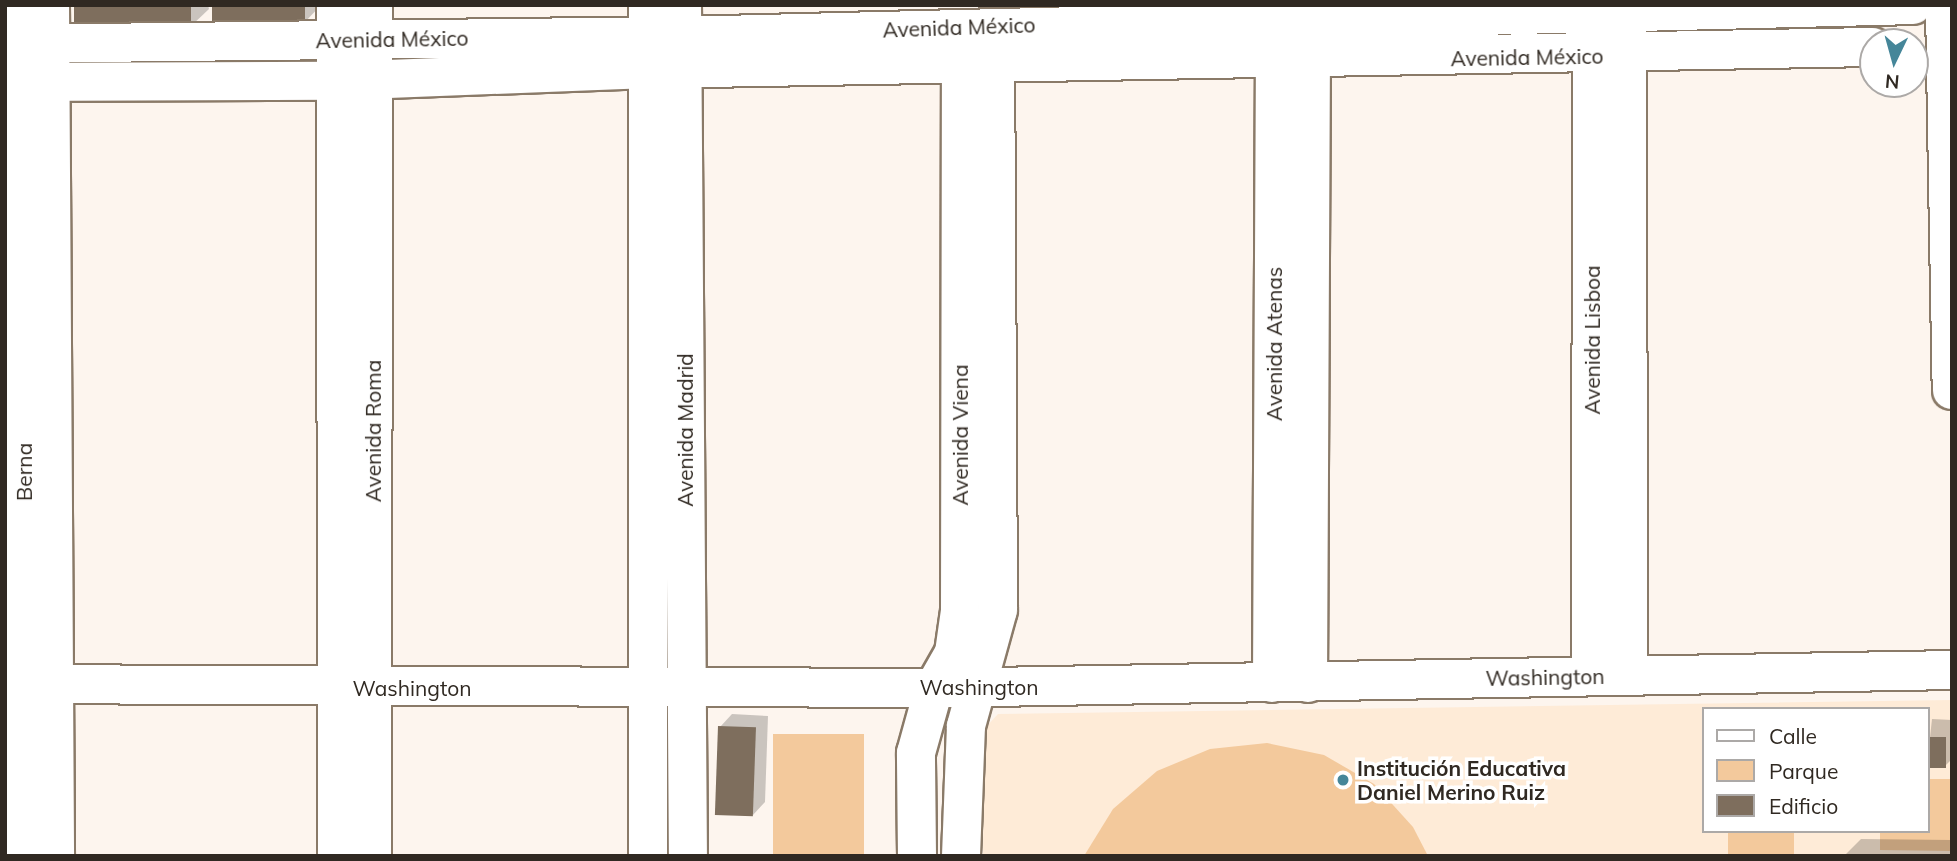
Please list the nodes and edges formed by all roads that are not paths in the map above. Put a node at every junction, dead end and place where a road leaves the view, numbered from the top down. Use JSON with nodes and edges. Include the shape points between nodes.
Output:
{"nodes":[{"id":1,"x":21,"y":5,"type":"edge"},
{"id":2,"x":1913,"y":5,"type":"edge"},
{"id":3,"x":1945,"y":5,"type":"edge"},
{"id":4,"x":1609,"y":9,"type":"edge"},
{"id":5,"x":1292,"y":11,"type":"edge"},
{"id":6,"x":355,"y":23,"type":"edge"},
{"id":7,"x":978,"y":32,"type":"edge"},
{"id":8,"x":32,"y":34,"type":"edge"},
{"id":9,"x":665,"y":37,"type":"edge"},
{"id":10,"x":1937,"y":44,"type":"edge"},
{"id":11,"x":1859,"y":47,"type":"edge"},
{"id":12,"x":1610,"y":55,"type":"junction"},
{"id":13,"x":1294,"y":61,"type":"junction"},
{"id":14,"x":354,"y":80,"type":"junction"},
{"id":15,"x":26,"y":81,"type":"edge"},
{"id":16,"x":1952,"y":390,"type":"edge"},
{"id":17,"x":1952,"y":670,"type":"edge"},
{"id":18,"x":1610,"y":675,"type":"junction"},
{"id":19,"x":1290,"y":683,"type":"junction"},
{"id":20,"x":28,"y":684,"type":"edge"},
{"id":21,"x":647,"y":686,"type":"junction"},
{"id":22,"x":687,"y":686,"type":"junction"},
{"id":23,"x":976,"y":687,"type":"junction"},
{"id":24,"x":356,"y":688,"type":"junction"},
{"id":25,"x":934,"y":688,"type":"junction"},
{"id":26,"x":24,"y":856,"type":"edge"},
{"id":27,"x":55,"y":856,"type":"edge"},
{"id":28,"x":337,"y":856,"type":"edge"},
{"id":29,"x":372,"y":856,"type":"edge"},
{"id":30,"x":648,"y":856,"type":"edge"},
{"id":31,"x":688,"y":856,"type":"edge"},
{"id":32,"x":916,"y":856,"type":"edge"},
{"id":33,"x":961,"y":856,"type":"edge"}],
"edges":[{"from":1,"to":8,"type":"street","name":"Berna"},
{"from":2,"to":4,"type":"street","name":"Avenida México"},
{"from":3,"to":10,"type":"street"},
{"from":4,"to":5,"type":"street","name":"Avenida México"},
{"from":4,"to":12,"type":"street","name":"Avenida Lisboa"},
{"from":5,"to":7,"type":"street","name":"Avenida México"},
{"from":5,"to":13,"type":"street","name":"Avenida Atenas"},
{"from":6,"to":8,"type":"street","name":"Avenida México"},
{"from":6,"to":9,"type":"street","name":"Avenida México"},
{"from":6,"to":14,"type":"street","name":"Avenida Roma"},
{"from":7,"to":9,"type":"street","name":"Avenida México"},
{"from":7,"to":13,"type":"street","name":"Avenida México"},
{"from":7,"to":23,"type":"street","name":"Avenida Viena","via":[[998,610],[991,654]]},
{"from":7,"to":25,"type":"street","name":"Avenida Viena","via":[[960,611],[954,653]]},
{"from":8,"to":15,"type":"street","name":"Berna"},
{"from":9,"to":14,"type":"street","name":"Avenida México"},
{"from":9,"to":21,"type":"street","name":"Avenida Madrid"},
{"from":9,"to":22,"type":"street","name":"Avenida Madrid"},
{"from":10,"to":16,"type":"street"},
{"from":11,"to":12,"type":"street","name":"Avenida México"},
{"from":12,"to":13,"type":"street","name":"Avenida México"},
{"from":12,"to":18,"type":"street","name":"Avenida Lisboa"},
{"from":13,"to":19,"type":"street","name":"Avenida Atenas"},
{"from":14,"to":15,"type":"street","name":"Avenida México"},
{"from":14,"to":24,"type":"street","name":"Avenida Roma"},
{"from":15,"to":20,"type":"street","name":"Berna"},
{"from":17,"to":18,"type":"street","name":"Washington"},
{"from":18,"to":19,"type":"street","name":"Washington"},
{"from":19,"to":23,"type":"street","name":"Washington"},
{"from":20,"to":24,"type":"street","name":"Washington"},
{"from":20,"to":26,"type":"street","name":"Berna"},
{"from":20,"to":27,"type":"street","name":"Berna"},
{"from":21,"to":22,"type":"street","name":"Washington"},
{"from":21,"to":24,"type":"street","name":"Washington"},
{"from":21,"to":30,"type":"street","name":"Avenida Madrid"},
{"from":22,"to":25,"type":"street","name":"Washington"},
{"from":22,"to":31,"type":"street","name":"Avenida Madrid"},
{"from":23,"to":25,"type":"street","name":"Washington"},
{"from":23,"to":33,"type":"street","name":"Avenida Viena","via":[[963,755]]},
{"from":24,"to":28,"type":"street","name":"Avenida Roma"},
{"from":24,"to":29,"type":"street","name":"Avenida Roma"},
{"from":25,"to":32,"type":"street","name":"Avenida Viena","via":[[916,753]]}]}
